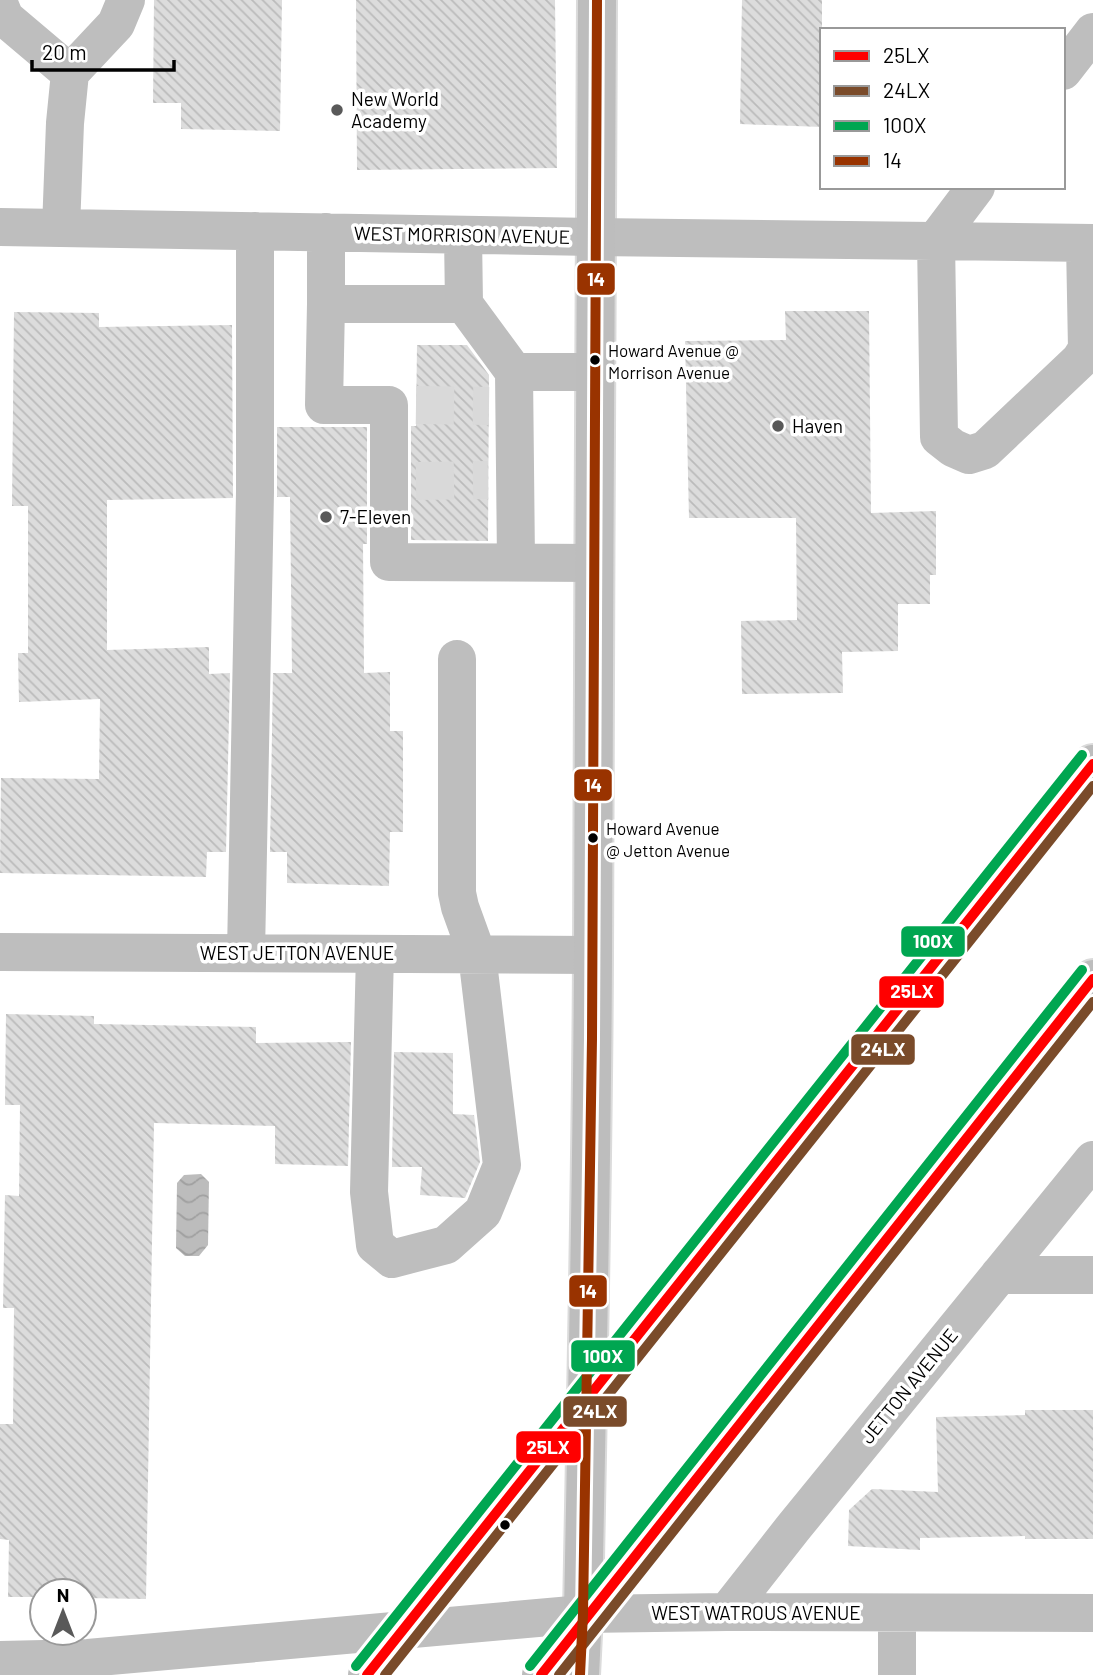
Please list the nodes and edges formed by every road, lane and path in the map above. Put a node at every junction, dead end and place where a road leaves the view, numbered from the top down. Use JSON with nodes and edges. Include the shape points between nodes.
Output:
{"nodes":[{"id":1,"x":126,"y":0,"type":"edge"},
{"id":2,"x":597,"y":0,"type":"edge"},
{"id":3,"x":0,"y":6,"type":"edge"},
{"id":4,"x":1093,"y":32,"type":"edge"},
{"id":5,"x":1065,"y":68,"type":"edge"},
{"id":6,"x":70,"y":73,"type":"junction"},
{"id":7,"x":974,"y":189,"type":"edge"},
{"id":8,"x":0,"y":226,"type":"edge"},
{"id":9,"x":61,"y":228,"type":"junction"},
{"id":10,"x":255,"y":231,"type":"junction"},
{"id":11,"x":326,"y":232,"type":"junction"},
{"id":12,"x":463,"y":235,"type":"junction"},
{"id":13,"x":594,"y":237,"type":"junction"},
{"id":14,"x":936,"y":240,"type":"junction"},
{"id":15,"x":1089,"y":243,"type":"edge"},
{"id":16,"x":326,"y":304,"type":"junction"},
{"id":17,"x":464,"y":304,"type":"junction"},
{"id":18,"x":594,"y":372,"type":"junction"},
{"id":19,"x":506,"y":395,"type":"junction"},
{"id":20,"x":516,"y":562,"type":"junction"},
{"id":21,"x":594,"y":563,"type":"junction"},
{"id":22,"x":457,"y":659,"type":"dead end"},
{"id":23,"x":1093,"y":764,"type":"edge"},
{"id":24,"x":0,"y":952,"type":"edge"},
{"id":25,"x":246,"y":953,"type":"junction"},
{"id":26,"x":375,"y":954,"type":"junction"},
{"id":27,"x":477,"y":954,"type":"junction"},
{"id":28,"x":593,"y":955,"type":"junction"},
{"id":29,"x":1093,"y":979,"type":"edge"},
{"id":30,"x":1093,"y":1160,"type":"edge"},
{"id":31,"x":999,"y":1275,"type":"junction"},
{"id":32,"x":1093,"y":1275,"type":"edge"},
{"id":33,"x":727,"y":1612,"type":"junction"},
{"id":34,"x":897,"y":1613,"type":"junction"},
{"id":35,"x":1093,"y":1613,"type":"edge"},
{"id":36,"x":583,"y":1614,"type":"junction"},
{"id":37,"x":0,"y":1660,"type":"edge"},
{"id":38,"x":366,"y":1675,"type":"edge"},
{"id":39,"x":541,"y":1675,"type":"edge"},
{"id":40,"x":580,"y":1675,"type":"edge"},
{"id":41,"x":897,"y":1675,"type":"edge"}],
"edges":[{"from":1,"to":6,"type":"street","via":[[116,24]]},
{"from":2,"to":13,"type":"main road"},
{"from":3,"to":6,"type":"street","via":[[5,18]]},
{"from":4,"to":5,"type":"street"},
{"from":6,"to":9,"type":"street"},
{"from":7,"to":14,"type":"street"},
{"from":8,"to":9,"type":"street","name":"WEST MORRISON AVENUE"},
{"from":9,"to":10,"type":"street","name":"WEST MORRISON AVENUE"},
{"from":10,"to":11,"type":"street","name":"WEST MORRISON AVENUE"},
{"from":10,"to":25,"type":"street"},
{"from":11,"to":12,"type":"street","name":"WEST MORRISON AVENUE"},
{"from":11,"to":16,"type":"street"},
{"from":12,"to":13,"type":"street","name":"WEST MORRISON AVENUE"},
{"from":12,"to":17,"type":"street"},
{"from":13,"to":14,"type":"street","name":"WEST MORRISON AVENUE"},
{"from":13,"to":18,"type":"main road"},
{"from":14,"to":15,"type":"street","name":"WEST MORRISON AVENUE"},
{"from":14,"to":15,"type":"street","via":[[939,437],[969,455],[985,450],[1087,349]]},
{"from":16,"to":17,"type":"street"},
{"from":16,"to":20,"type":"street","via":[[324,405],[403,405],[403,481],[389,562]]},
{"from":17,"to":19,"type":"street"},
{"from":18,"to":19,"type":"street"},
{"from":18,"to":21,"type":"main road"},
{"from":19,"to":20,"type":"street","via":[[501,480]]},
{"from":20,"to":21,"type":"street"},
{"from":21,"to":28,"type":"main road"},
{"from":22,"to":27,"type":"street","via":[[457,892]]},
{"from":23,"to":38,"type":"main road","bridge":true},
{"from":24,"to":25,"type":"street","name":"WEST JETTON AVENUE"},
{"from":25,"to":26,"type":"street","name":"WEST JETTON AVENUE"},
{"from":26,"to":27,"type":"street","name":"WEST JETTON AVENUE"},
{"from":26,"to":27,"type":"street","via":[[369,1192],[375,1245],[392,1259],[446,1245],[483,1212],[502,1165]]},
{"from":27,"to":28,"type":"street","name":"WEST JETTON AVENUE"},
{"from":28,"to":36,"type":"main road"},
{"from":29,"to":39,"type":"main road","bridge":true},
{"from":30,"to":31,"type":"street","name":"JETTON AVENUE"},
{"from":31,"to":32,"type":"street"},
{"from":31,"to":33,"type":"street","name":"JETTON AVENUE"},
{"from":33,"to":34,"type":"street","name":"WEST WATROUS AVENUE"},
{"from":33,"to":36,"type":"street","name":"WEST WATROUS AVENUE"},
{"from":34,"to":35,"type":"street","name":"WEST WATROUS AVENUE"},
{"from":34,"to":41,"type":"street"},
{"from":36,"to":37,"type":"street","name":"WEST WATROUS AVENUE","via":[[88,1658]]},
{"from":36,"to":40,"type":"main road"}]}
